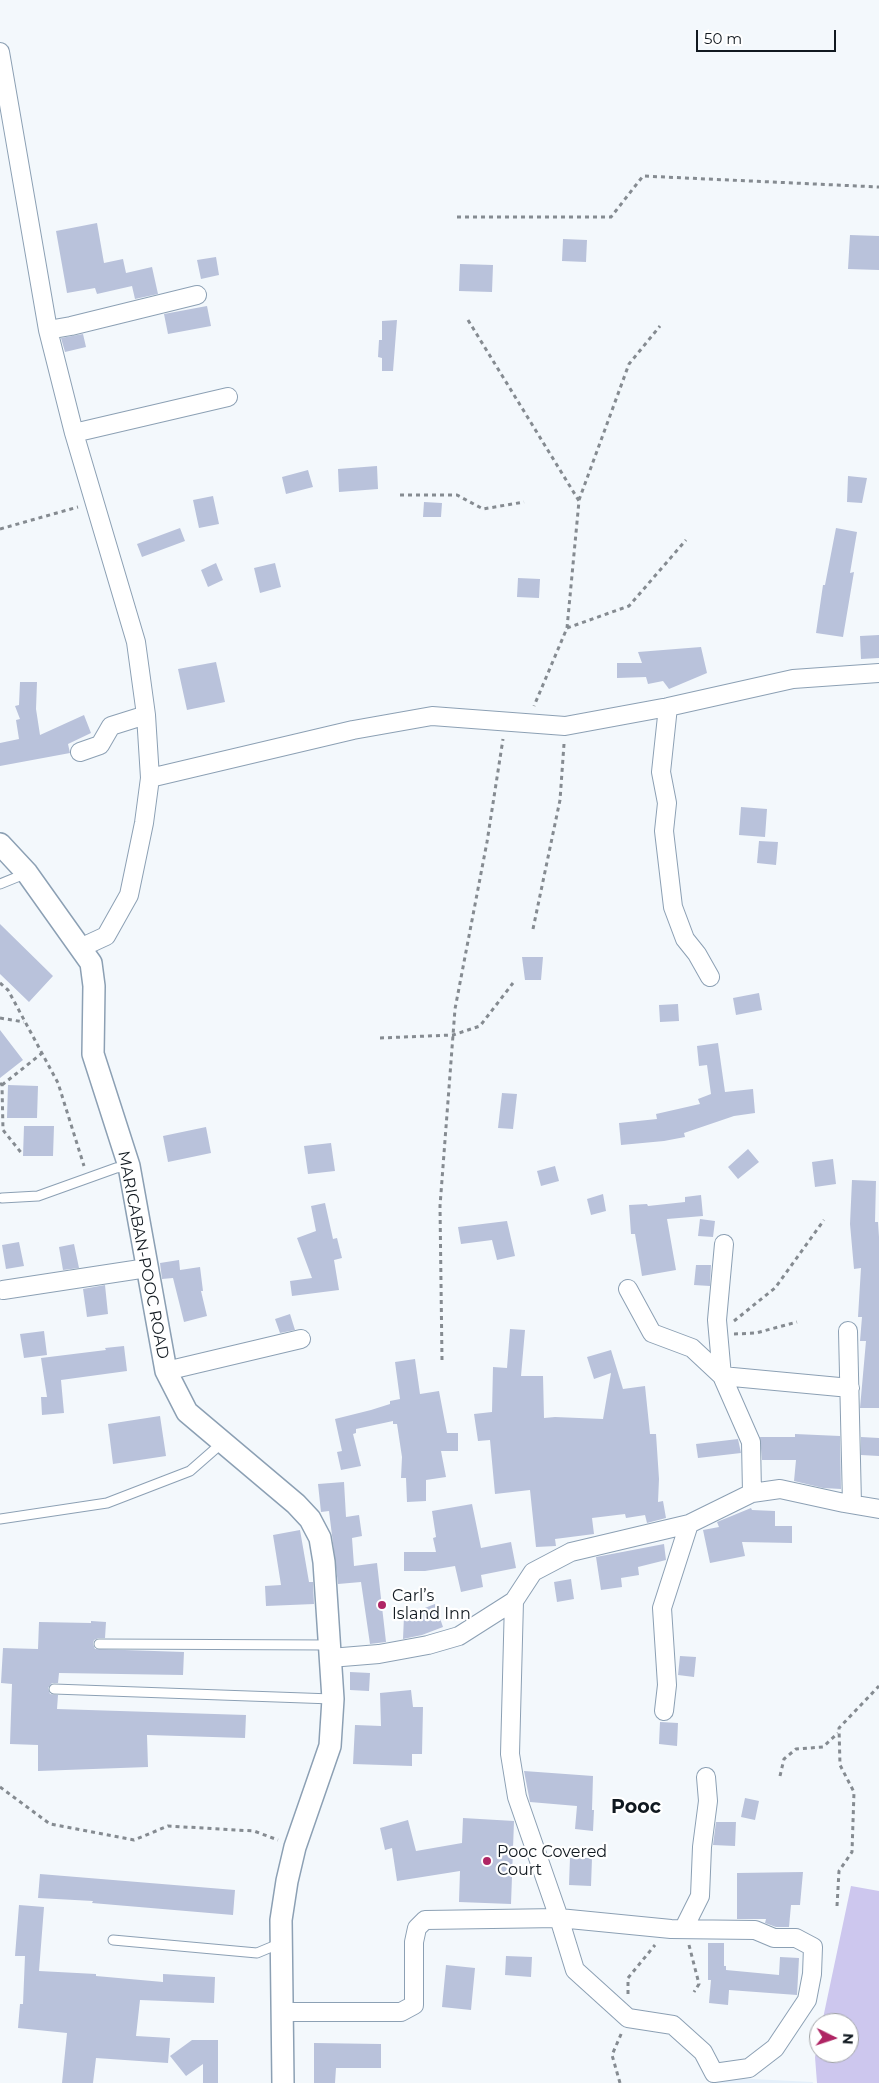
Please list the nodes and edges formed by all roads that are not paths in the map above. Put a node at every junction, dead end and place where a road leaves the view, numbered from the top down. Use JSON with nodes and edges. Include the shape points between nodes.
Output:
{"nodes":[{"id":1,"x":0,"y":52,"type":"edge"},
{"id":2,"x":197,"y":295,"type":"dead end"},
{"id":3,"x":48,"y":330,"type":"junction"},
{"id":4,"x":228,"y":397,"type":"dead end"},
{"id":5,"x":74,"y":433,"type":"junction"},
{"id":6,"x":879,"y":673,"type":"edge"},
{"id":7,"x":668,"y":707,"type":"junction"},
{"id":8,"x":146,"y":715,"type":"junction"},
{"id":9,"x":80,"y":752,"type":"dead end"},
{"id":10,"x":150,"y":778,"type":"junction"},
{"id":11,"x":3,"y":850,"type":"edge"},
{"id":12,"x":27,"y":873,"type":"junction"},
{"id":13,"x":0,"y":884,"type":"edge"},
{"id":14,"x":80,"y":948,"type":"junction"},
{"id":15,"x":710,"y":978,"type":"dead end"},
{"id":16,"x":129,"y":1166,"type":"junction"},
{"id":17,"x":2,"y":1198,"type":"dead end"},
{"id":18,"x":724,"y":1244,"type":"dead end"},
{"id":19,"x":147,"y":1268,"type":"junction"},
{"id":20,"x":628,"y":1289,"type":"dead end"},
{"id":21,"x":3,"y":1290,"type":"dead end"},
{"id":22,"x":848,"y":1331,"type":"dead end"},
{"id":23,"x":301,"y":1339,"type":"dead end"},
{"id":24,"x":166,"y":1371,"type":"junction"},
{"id":25,"x":722,"y":1376,"type":"junction"},
{"id":26,"x":850,"y":1388,"type":"junction"},
{"id":27,"x":222,"y":1443,"type":"junction"},
{"id":28,"x":752,"y":1493,"type":"junction"},
{"id":29,"x":852,"y":1504,"type":"junction"},
{"id":30,"x":879,"y":1509,"type":"edge"},
{"id":31,"x":0,"y":1519,"type":"edge"},
{"id":32,"x":689,"y":1524,"type":"junction"},
{"id":33,"x":514,"y":1601,"type":"junction"},
{"id":34,"x":99,"y":1644,"type":"dead end"},
{"id":35,"x":330,"y":1652,"type":"junction"},
{"id":36,"x":54,"y":1689,"type":"dead end"},
{"id":37,"x":332,"y":1699,"type":"junction"},
{"id":38,"x":664,"y":1711,"type":"dead end"},
{"id":39,"x":706,"y":1777,"type":"dead end"},
{"id":40,"x":559,"y":1918,"type":"junction"},
{"id":41,"x":684,"y":1928,"type":"junction"},
{"id":42,"x":113,"y":1940,"type":"dead end"},
{"id":43,"x":281,"y":1943,"type":"junction"},
{"id":44,"x":282,"y":2012,"type":"junction"},
{"id":45,"x":283,"y":2083,"type":"edge"}],
"edges":[{"from":1,"to":3,"type":"street"},
{"from":2,"to":3,"type":"street"},
{"from":3,"to":5,"type":"street"},
{"from":4,"to":5,"type":"street"},
{"from":5,"to":8,"type":"street","via":[[136,642]]},
{"from":6,"to":7,"type":"street","via":[[793,679]]},
{"from":7,"to":10,"type":"street","via":[[565,726],[432,716],[353,730]]},
{"from":7,"to":15,"type":"street","via":[[661,772],[667,803],[664,831],[673,906],[686,939]]},
{"from":8,"to":9,"type":"street","via":[[111,726],[100,745]]},
{"from":8,"to":10,"type":"street"},
{"from":10,"to":14,"type":"street","via":[[129,895],[106,936]]},
{"from":11,"to":12,"type":"street","name":"MARICABAN-POOC ROAD"},
{"from":12,"to":13,"type":"lane"},
{"from":12,"to":14,"type":"street","name":"MARICABAN-POOC ROAD"},
{"from":14,"to":16,"type":"street","name":"MARICABAN-POOC ROAD","via":[[90,963],[94,986],[93,1054]]},
{"from":16,"to":17,"type":"lane","via":[[38,1196]]},
{"from":16,"to":19,"type":"street","name":"MARICABAN-POOC ROAD"},
{"from":18,"to":25,"type":"street","via":[[718,1320]]},
{"from":19,"to":21,"type":"street"},
{"from":19,"to":24,"type":"street","name":"MARICABAN-POOC ROAD"},
{"from":20,"to":25,"type":"street","via":[[652,1333],[692,1348]]},
{"from":22,"to":26,"type":"street"},
{"from":23,"to":24,"type":"street"},
{"from":24,"to":27,"type":"street","name":"MARICABAN-POOC ROAD","via":[[187,1412]]},
{"from":25,"to":26,"type":"street"},
{"from":25,"to":28,"type":"street","via":[[751,1442]]},
{"from":26,"to":29,"type":"street"},
{"from":27,"to":31,"type":"lane","via":[[190,1472],[107,1503]]},
{"from":27,"to":35,"type":"street","name":"MARICABAN-POOC ROAD","via":[[296,1504],[310,1519],[320,1538]]},
{"from":28,"to":29,"type":"street","via":[[780,1489]]},
{"from":28,"to":32,"type":"street"},
{"from":29,"to":30,"type":"street"},
{"from":32,"to":33,"type":"street","via":[[571,1552],[533,1572]]},
{"from":32,"to":38,"type":"street","via":[[662,1608],[667,1685]]},
{"from":33,"to":35,"type":"street","via":[[459,1636],[428,1645],[379,1654]]},
{"from":33,"to":40,"type":"street","via":[[510,1754],[517,1797]]},
{"from":34,"to":35,"type":"lane"},
{"from":35,"to":37,"type":"street","name":"MARICABAN-POOC ROAD"},
{"from":36,"to":37,"type":"lane"},
{"from":37,"to":43,"type":"street","name":"MARICABAN-POOC ROAD","via":[[330,1746],[295,1847],[285,1891]]},
{"from":39,"to":41,"type":"street","via":[[708,1801],[700,1896]]},
{"from":40,"to":41,"type":"street"},
{"from":40,"to":41,"type":"street","via":[[575,1970],[628,2018],[674,2025],[703,2052],[714,2073],[749,2068],[775,2048],[807,2000],[813,1947],[796,1938],[774,1938],[755,1930]]},
{"from":40,"to":44,"type":"street","via":[[425,1920],[417,1928],[414,1942],[414,2005],[401,2012]]},
{"from":42,"to":43,"type":"lane","via":[[257,1953]]},
{"from":43,"to":44,"type":"street","name":"MARICABAN-POOC ROAD"},
{"from":44,"to":45,"type":"street","name":"MARICABAN-POOC ROAD"}]}
